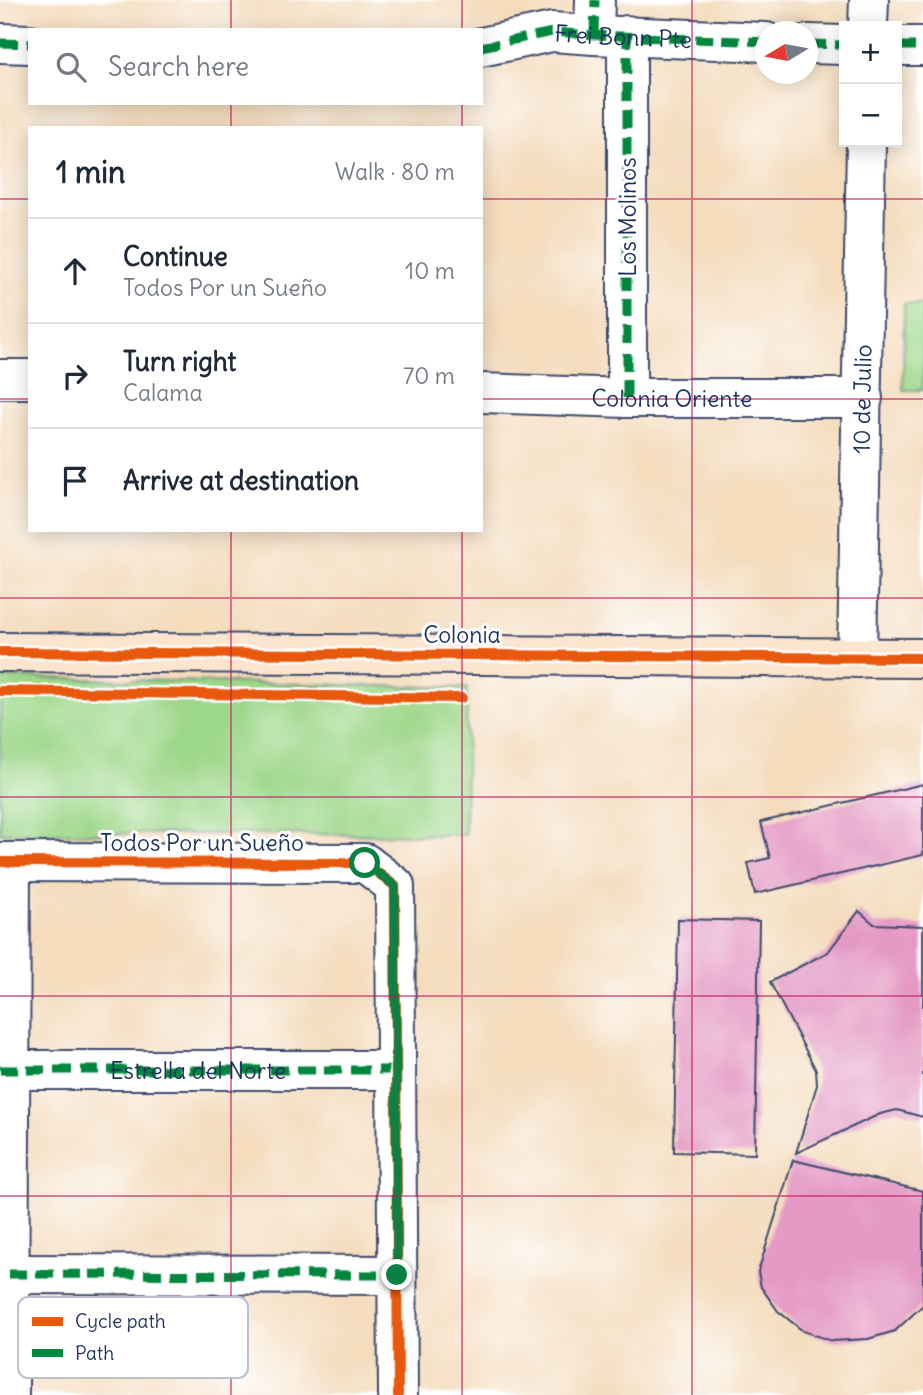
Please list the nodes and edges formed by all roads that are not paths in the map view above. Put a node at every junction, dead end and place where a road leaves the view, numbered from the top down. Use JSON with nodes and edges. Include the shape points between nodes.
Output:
{"nodes":[{"id":1,"x":869,"y":0,"type":"edge"},
{"id":2,"x":868,"y":21,"type":"edge"},
{"id":3,"x":605,"y":24,"type":"edge"},
{"id":4,"x":755,"y":41,"type":"edge"},
{"id":5,"x":0,"y":43,"type":"edge"},
{"id":6,"x":28,"y":44,"type":"edge"},
{"id":7,"x":818,"y":44,"type":"edge"},
{"id":8,"x":839,"y":45,"type":"edge"},
{"id":9,"x":902,"y":46,"type":"edge"},
{"id":10,"x":923,"y":46,"type":"edge"},
{"id":11,"x":483,"y":47,"type":"edge"},
{"id":12,"x":866,"y":147,"type":"edge"},
{"id":13,"x":0,"y":379,"type":"edge"},
{"id":14,"x":28,"y":379,"type":"edge"},
{"id":15,"x":483,"y":393,"type":"edge"},
{"id":16,"x":627,"y":398,"type":"junction"},
{"id":17,"x":863,"y":398,"type":"junction"},
{"id":18,"x":0,"y":652,"type":"edge"},
{"id":19,"x":858,"y":658,"type":"junction"},
{"id":20,"x":923,"y":658,"type":"edge"},
{"id":21,"x":6,"y":862,"type":"edge"},
{"id":22,"x":5,"y":1070,"type":"edge"},
{"id":23,"x":396,"y":1070,"type":"junction"},
{"id":24,"x":9,"y":1274,"type":"junction"},
{"id":25,"x":397,"y":1275,"type":"junction"},
{"id":26,"x":9,"y":1395,"type":"edge"},
{"id":27,"x":397,"y":1395,"type":"edge"}],
"edges":[{"from":1,"to":2,"type":"street"},
{"from":3,"to":4,"type":"street","name":"Frei Bonn Pte"},
{"from":3,"to":11,"type":"street","name":"Frei Bonn Pte"},
{"from":3,"to":16,"type":"street","name":"Los Molinos"},
{"from":5,"to":6,"type":"street"},
{"from":7,"to":8,"type":"street"},
{"from":9,"to":10,"type":"street"},
{"from":12,"to":17,"type":"street","name":"10 de Julio"},
{"from":13,"to":14,"type":"street"},
{"from":15,"to":16,"type":"street","name":"Colonia Oriente"},
{"from":16,"to":17,"type":"street","name":"Colonia Oriente"},
{"from":17,"to":19,"type":"street","name":"10 de Julio"},
{"from":18,"to":19,"type":"street","name":"Colonia"},
{"from":19,"to":20,"type":"street","name":"Colonia"},
{"from":21,"to":22,"type":"street"},
{"from":21,"to":23,"type":"street","name":"Todos Por un Sueño","via":[[365,863],[395,886]]},
{"from":22,"to":23,"type":"street","name":"Estrella del Norte"},
{"from":22,"to":24,"type":"street"},
{"from":23,"to":25,"type":"street"},
{"from":24,"to":25,"type":"street"},
{"from":24,"to":26,"type":"street"},
{"from":25,"to":27,"type":"street"}]}
